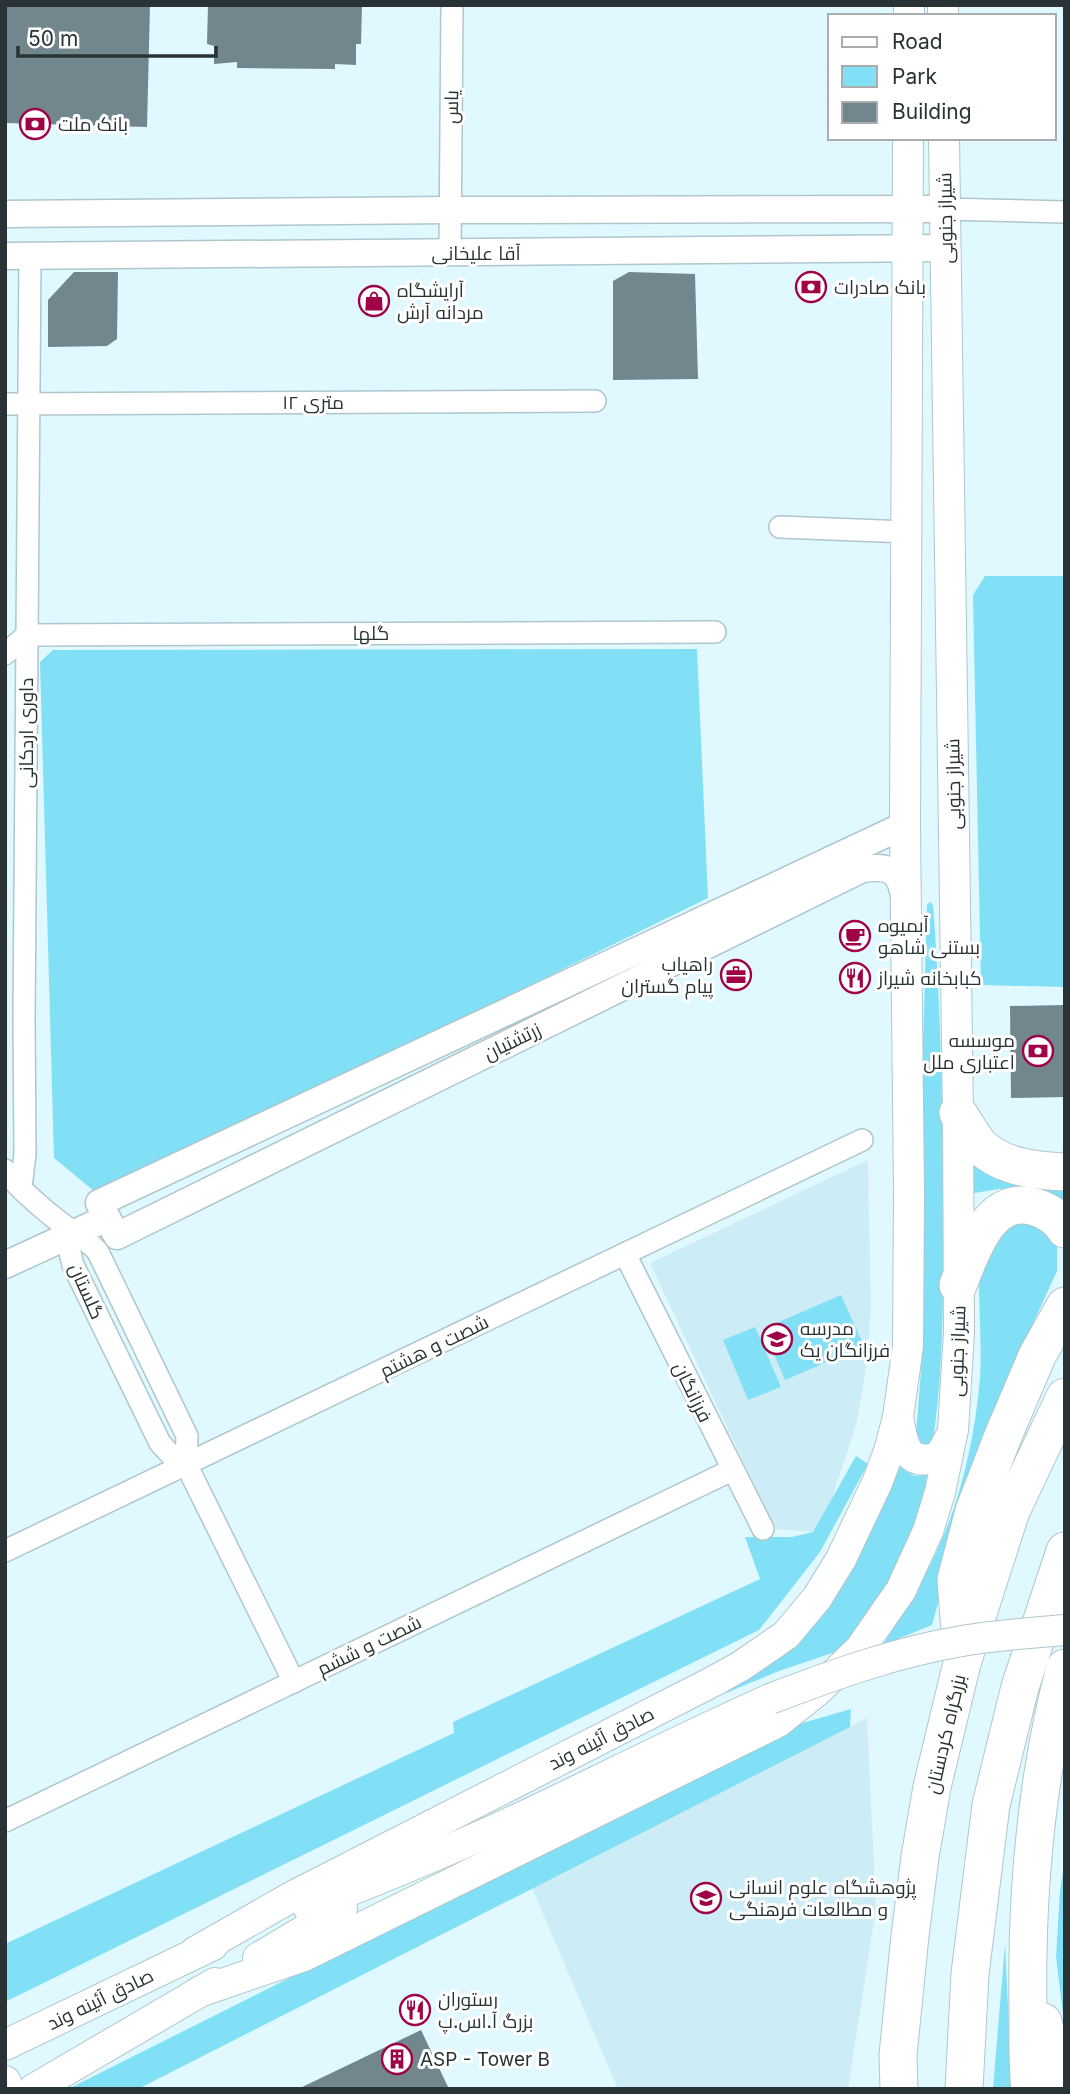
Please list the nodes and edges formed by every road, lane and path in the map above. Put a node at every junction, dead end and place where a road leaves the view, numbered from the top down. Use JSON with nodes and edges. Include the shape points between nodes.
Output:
{"nodes":[{"id":1,"x":452,"y":5,"type":"edge"},
{"id":2,"x":908,"y":140,"type":"edge"},
{"id":3,"x":944,"y":140,"type":"edge"},
{"id":4,"x":944,"y":209,"type":"junction"},
{"id":5,"x":449,"y":210,"type":"junction"},
{"id":6,"x":907,"y":210,"type":"junction"},
{"id":7,"x":1065,"y":212,"type":"edge"},
{"id":8,"x":18,"y":214,"type":"edge"},
{"id":9,"x":946,"y":248,"type":"junction"},
{"id":10,"x":908,"y":249,"type":"junction"},
{"id":11,"x":450,"y":253,"type":"junction"},
{"id":12,"x":18,"y":256,"type":"edge"},
{"id":13,"x":595,"y":401,"type":"dead end"},
{"id":14,"x":5,"y":404,"type":"edge"},
{"id":15,"x":30,"y":404,"type":"junction"},
{"id":16,"x":780,"y":527,"type":"dead end"},
{"id":17,"x":907,"y":532,"type":"junction"},
{"id":18,"x":715,"y":632,"type":"dead end"},
{"id":19,"x":27,"y":635,"type":"junction"},
{"id":20,"x":5,"y":654,"type":"edge"},
{"id":21,"x":905,"y":825,"type":"junction"},
{"id":22,"x":906,"y":906,"type":"junction"},
{"id":23,"x":15,"y":1018,"type":"edge"},
{"id":24,"x":958,"y":1113,"type":"junction"},
{"id":25,"x":862,"y":1140,"type":"dead end"},
{"id":26,"x":5,"y":1170,"type":"edge"},
{"id":27,"x":1065,"y":1172,"type":"edge"},
{"id":28,"x":21,"y":1186,"type":"junction"},
{"id":29,"x":107,"y":1218,"type":"junction"},
{"id":30,"x":1065,"y":1229,"type":"edge"},
{"id":31,"x":73,"y":1232,"type":"junction"},
{"id":32,"x":625,"y":1254,"type":"junction"},
{"id":33,"x":5,"y":1265,"type":"edge"},
{"id":34,"x":958,"y":1285,"type":"junction"},
{"id":35,"x":1063,"y":1303,"type":"edge"},
{"id":36,"x":1065,"y":1397,"type":"edge"},
{"id":37,"x":898,"y":1417,"type":"junction"},
{"id":38,"x":953,"y":1430,"type":"junction"},
{"id":39,"x":186,"y":1464,"type":"junction"},
{"id":40,"x":732,"y":1471,"type":"junction"},
{"id":41,"x":763,"y":1529,"type":"dead end"},
{"id":42,"x":5,"y":1551,"type":"edge"},
{"id":43,"x":1065,"y":1551,"type":"edge"},
{"id":44,"x":1065,"y":1630,"type":"edge"},
{"id":45,"x":962,"y":1663,"type":"junction"},
{"id":46,"x":1065,"y":1668,"type":"edge"},
{"id":47,"x":294,"y":1682,"type":"junction"},
{"id":48,"x":774,"y":1710,"type":"junction"},
{"id":49,"x":1065,"y":1741,"type":"edge"},
{"id":50,"x":1042,"y":1785,"type":"junction"},
{"id":51,"x":5,"y":1821,"type":"edge"},
{"id":52,"x":416,"y":1864,"type":"junction"},
{"id":53,"x":195,"y":1952,"type":"junction"},
{"id":54,"x":1027,"y":1960,"type":"junction"},
{"id":55,"x":199,"y":1992,"type":"junction"},
{"id":56,"x":5,"y":2045,"type":"edge"},
{"id":57,"x":895,"y":2077,"type":"edge"},
{"id":58,"x":5,"y":2081,"type":"edge"},
{"id":59,"x":9,"y":2089,"type":"edge"},
{"id":60,"x":34,"y":2089,"type":"edge"},
{"id":61,"x":964,"y":2089,"type":"edge"},
{"id":62,"x":1030,"y":2089,"type":"edge"},
{"id":63,"x":1061,"y":2089,"type":"edge"}],
"edges":[{"from":1,"to":5,"type":"street","name":"یاس"},
{"from":2,"to":6,"type":"main road","name":"شیراز جنوبی"},
{"from":3,"to":4,"type":"main road","name":"شیراز جنوبی"},
{"from":4,"to":6,"type":"street"},
{"from":4,"to":7,"type":"street"},
{"from":4,"to":9,"type":"main road","name":"شیراز جنوبی"},
{"from":5,"to":6,"type":"street"},
{"from":5,"to":8,"type":"street"},
{"from":5,"to":11,"type":"street","name":"یاس"},
{"from":6,"to":10,"type":"main road","name":"شیراز جنوبی"},
{"from":8,"to":12,"type":"street"},
{"from":9,"to":10,"type":"street","name":"آقا علیخانی"},
{"from":9,"to":24,"type":"main road","name":"شیراز جنوبی"},
{"from":10,"to":11,"type":"street","name":"آقا علیخانی"},
{"from":10,"to":17,"type":"main road","name":"شیراز جنوبی"},
{"from":11,"to":12,"type":"street","name":"آقا علیخانی"},
{"from":12,"to":15,"type":"street","name":"داوری اردکانی"},
{"from":13,"to":15,"type":"street","name":"۱۲ متری"},
{"from":14,"to":15,"type":"street","name":"۱۲ متری"},
{"from":15,"to":19,"type":"street","name":"داوری اردکانی"},
{"from":16,"to":17,"type":"street"},
{"from":17,"to":21,"type":"main road","name":"شیراز جنوبی"},
{"from":18,"to":19,"type":"street","name":"گلها"},
{"from":19,"to":20,"type":"street"},
{"from":19,"to":23,"type":"street","name":"داوری اردکانی"},
{"from":21,"to":22,"type":"main road","name":"شیراز جنوبی"},
{"from":21,"to":29,"type":"street","name":"زرتشتیان","via":[[99,1203]]},
{"from":22,"to":29,"type":"street","name":"زرتشتیان","via":[[895,872],[881,867],[862,869],[117,1236]]},
{"from":22,"to":37,"type":"main road","name":"شیراز جنوبی","via":[[908,1346]]},
{"from":23,"to":28,"type":"street","name":"داوری اردکانی","via":[[25,1154]]},
{"from":24,"to":27,"type":"highway","via":[[979,1145],[999,1159],[1024,1168]]},
{"from":24,"to":34,"type":"main road","name":"شیراز جنوبی"},
{"from":25,"to":32,"type":"street","name":"شصت و هشتم"},
{"from":26,"to":28,"type":"street"},
{"from":28,"to":31,"type":"street"},
{"from":29,"to":31,"type":"street"},
{"from":30,"to":34,"type":"highway","via":[[1046,1210],[1026,1204],[1009,1206],[977,1237]]},
{"from":31,"to":33,"type":"street"},
{"from":31,"to":39,"type":"street","name":"گلستان","via":[[69,1248],[73,1265],[160,1443]]},
{"from":32,"to":39,"type":"street","name":"شصت و هشتم"},
{"from":32,"to":40,"type":"street","name":"فرزانگان"},
{"from":34,"to":38,"type":"main road","name":"شیراز جنوبی"},
{"from":35,"to":45,"type":"highway","via":[[1007,1424],[974,1511],[956,1580]]},
{"from":36,"to":45,"type":"highway","name":"بزرگراه کردستان","via":[[1011,1511]]},
{"from":37,"to":38,"type":"main road","via":[[907,1451],[916,1459],[940,1456]]},
{"from":37,"to":53,"type":"main road","name":"صادق آئینه وند","via":[[877,1483],[841,1559],[786,1635],[714,1681],[295,1895]]},
{"from":38,"to":48,"type":"main road","name":"شیراز جنوبی","via":[[928,1531],[901,1590],[860,1649],[817,1691]]},
{"from":39,"to":42,"type":"street","name":"شصت و هشتم"},
{"from":39,"to":47,"type":"street","name":"گلستان"},
{"from":40,"to":41,"type":"street","name":"فرزانگان"},
{"from":40,"to":47,"type":"street","name":"شصت و ششم"},
{"from":43,"to":61,"type":"highway","via":[[1020,1687],[991,1805],[970,1974]]},
{"from":44,"to":48,"type":"main road","bridge":true,"via":[[961,1641],[846,1670]]},
{"from":45,"to":57,"type":"highway","name":"بزرگراه کردستان","via":[[920,1857]]},
{"from":46,"to":50,"type":"highway","via":[[1052,1715]]},
{"from":47,"to":51,"type":"street","name":"شصت و ششم"},
{"from":48,"to":52,"type":"main road","name":"صادق آئینه وند","via":[[667,1746]]},
{"from":48,"to":55,"type":"main road","name":"صادق آئینه وند","via":[[304,1956]]},
{"from":49,"to":50,"type":"highway"},
{"from":50,"to":54,"type":"highway"},
{"from":52,"to":53,"type":"main road","name":"صادق آئینه وند"},
{"from":52,"to":55,"type":"main road","name":"صادق آئینه وند"},
{"from":53,"to":56,"type":"main road","name":"صادق آئینه وند"},
{"from":54,"to":62,"type":"highway"},
{"from":54,"to":63,"type":"highway"},
{"from":55,"to":60,"type":"main road","name":"صادق آئینه وند"},
{"from":58,"to":59,"type":"main road"}]}
